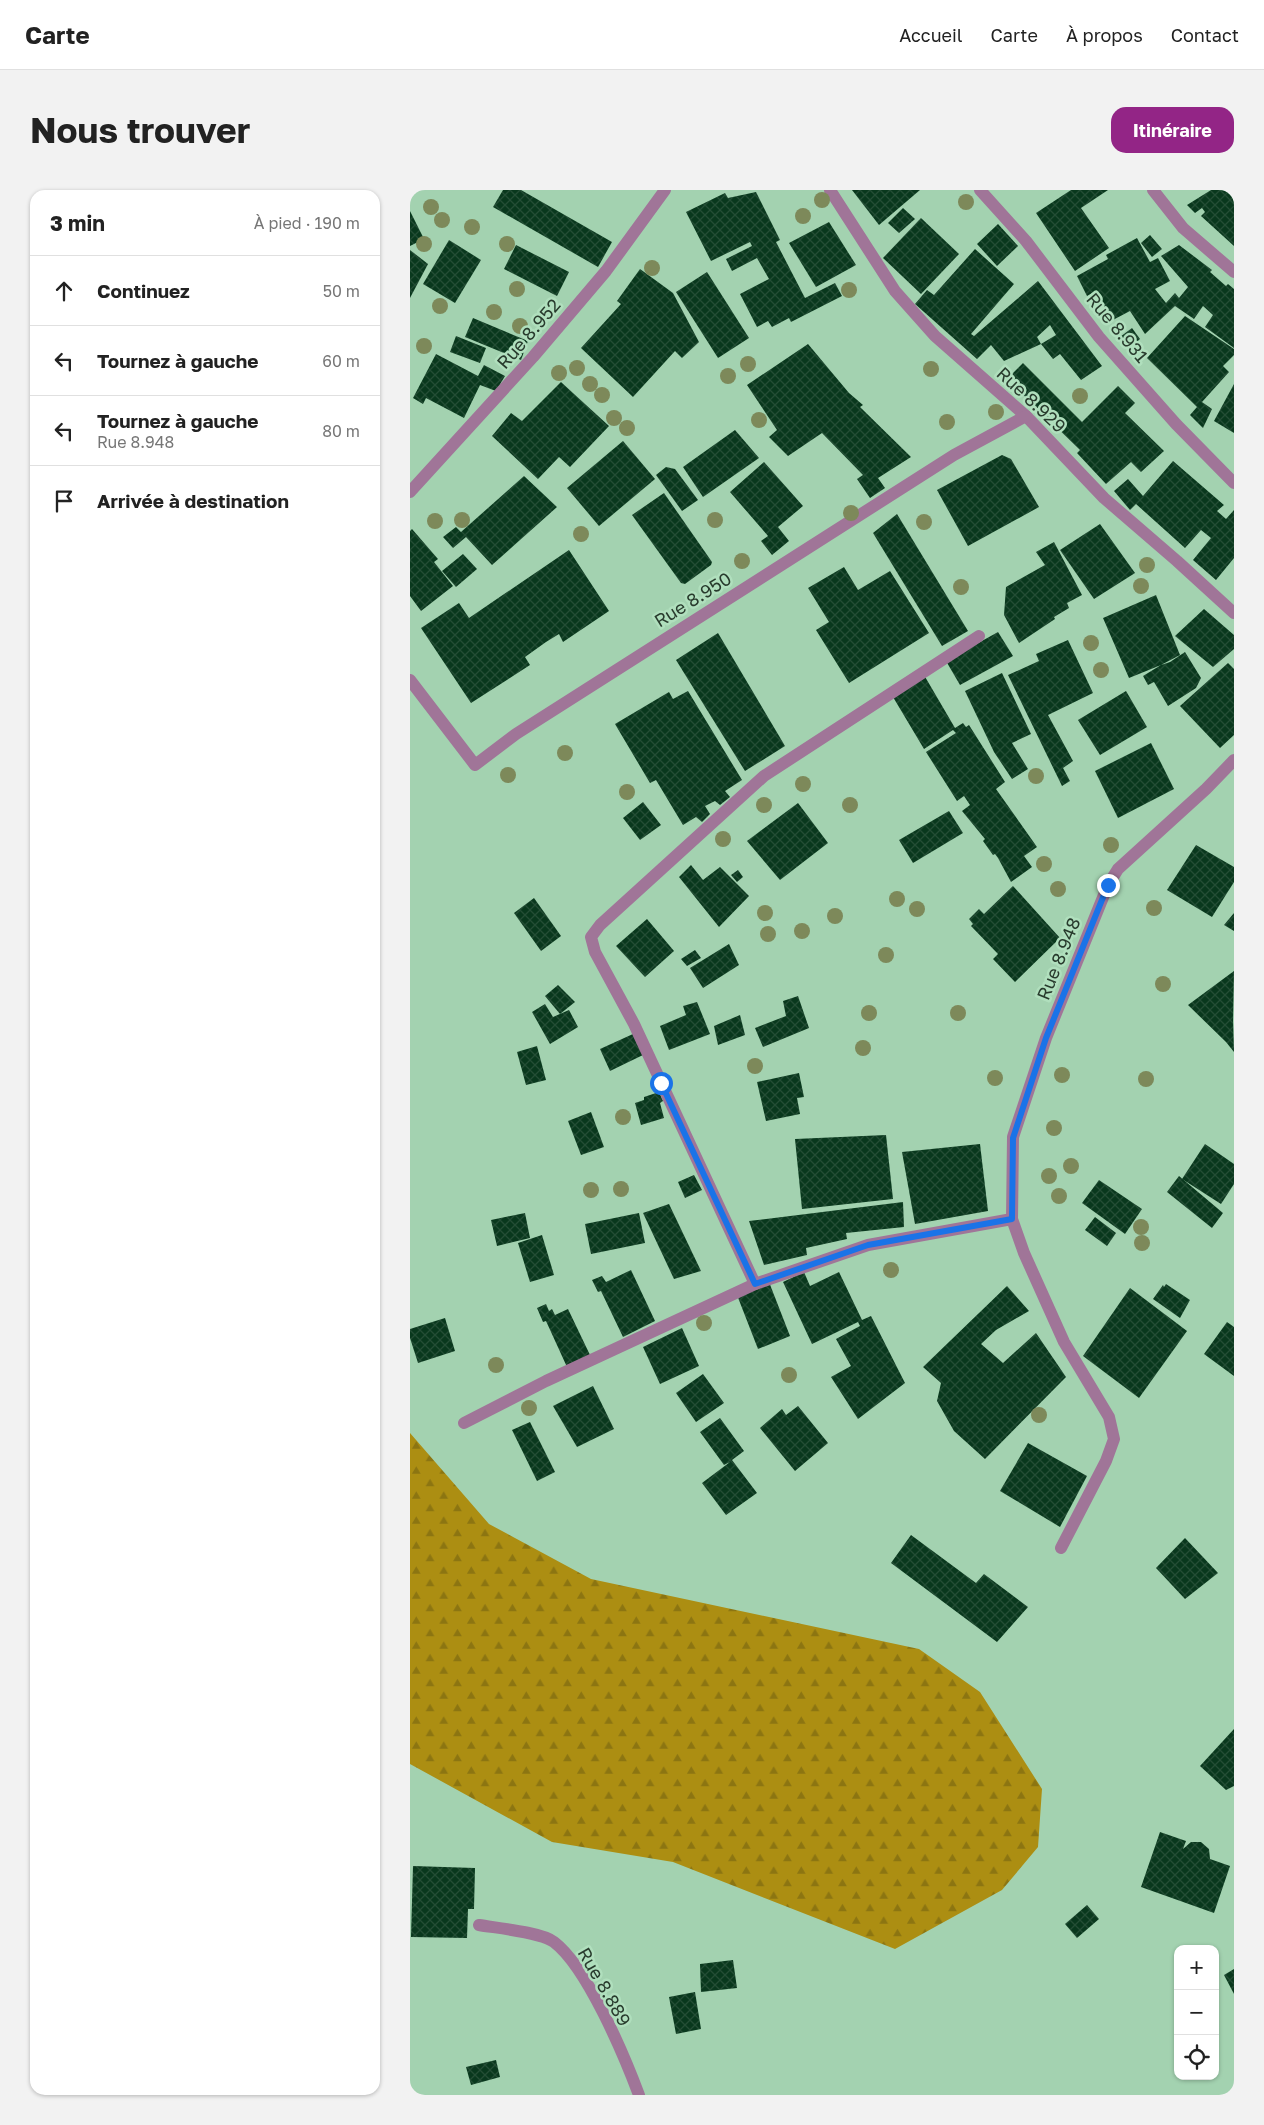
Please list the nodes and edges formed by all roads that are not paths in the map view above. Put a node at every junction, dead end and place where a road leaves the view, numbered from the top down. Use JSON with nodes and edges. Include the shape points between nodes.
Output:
{"nodes":[{"id":1,"x":665,"y":190,"type":"edge"},
{"id":2,"x":830,"y":190,"type":"edge"},
{"id":3,"x":980,"y":190,"type":"edge"},
{"id":4,"x":1153,"y":190,"type":"edge"},
{"id":5,"x":1234,"y":272,"type":"edge"},
{"id":6,"x":1026,"y":416,"type":"junction"},
{"id":7,"x":1234,"y":483,"type":"edge"},
{"id":8,"x":410,"y":492,"type":"edge"},
{"id":9,"x":1234,"y":613,"type":"edge"},
{"id":10,"x":979,"y":636,"type":"dead end"},
{"id":11,"x":410,"y":680,"type":"edge"},
{"id":12,"x":1234,"y":760,"type":"edge"},
{"id":13,"x":1012,"y":1219,"type":"junction"},
{"id":14,"x":755,"y":1284,"type":"junction"},
{"id":15,"x":464,"y":1423,"type":"dead end"},
{"id":16,"x":1061,"y":1548,"type":"dead end"},
{"id":17,"x":479,"y":1925,"type":"dead end"},
{"id":18,"x":639,"y":2095,"type":"edge"}],
"edges":[{"from":1,"to":8,"type":"street","name":"Rue 8.952","via":[[606,271]]},
{"from":2,"to":6,"type":"street","name":"Rue 8.929","via":[[895,291],[935,336]]},
{"from":3,"to":7,"type":"street","name":"Rue 8.931","via":[[1026,242],[1098,337]]},
{"from":4,"to":5,"type":"street","via":[[1183,228]]},
{"from":6,"to":9,"type":"street","name":"Rue 8.929","via":[[1104,498]]},
{"from":6,"to":11,"type":"street","name":"Rue 8.950","via":[[954,455],[516,734],[476,765]]},
{"from":10,"to":14,"type":"street","via":[[764,776],[600,925],[591,937],[595,952],[634,1024]]},
{"from":12,"to":13,"type":"street","name":"Rue 8.948","via":[[1118,868],[1108,885],[1046,1038],[1013,1138]]},
{"from":13,"to":14,"type":"street","via":[[868,1245]]},
{"from":13,"to":16,"type":"street","via":[[1064,1342],[1109,1417],[1114,1439]]},
{"from":14,"to":15,"type":"street","via":[[546,1381]]},
{"from":17,"to":18,"type":"street","name":"Rue 8.889","via":[[526,1932],[552,1940],[572,1960],[597,2003]]}]}
